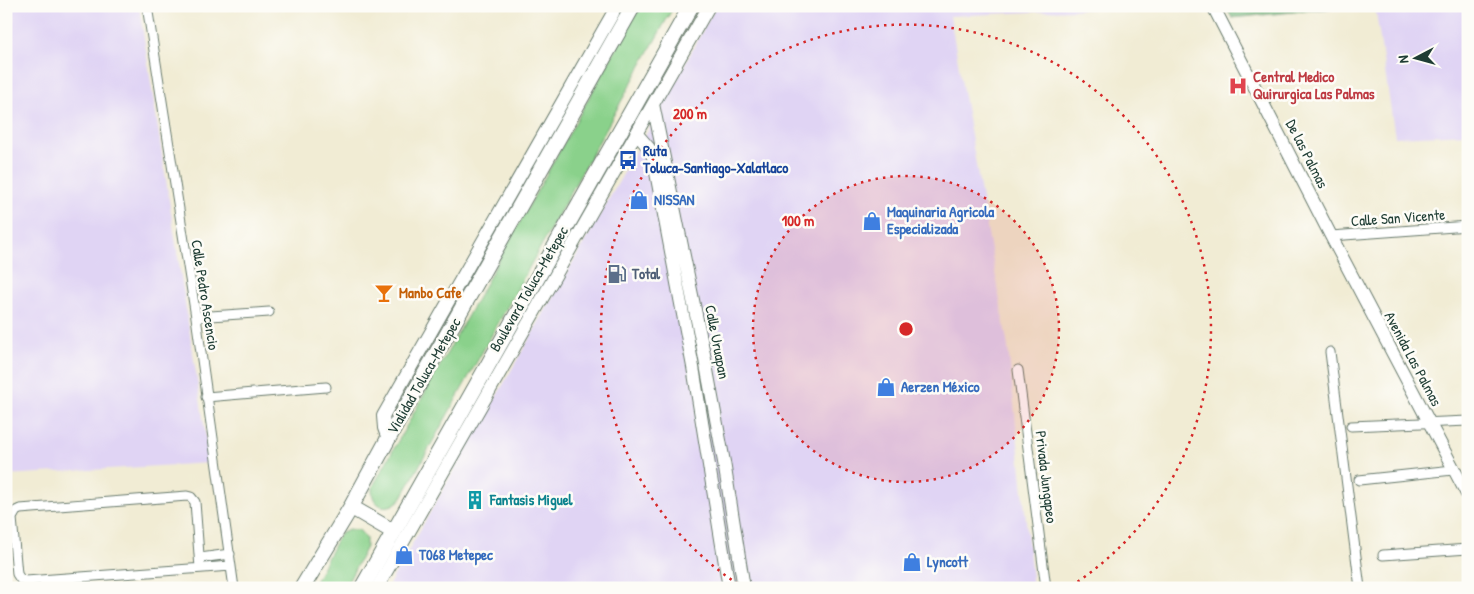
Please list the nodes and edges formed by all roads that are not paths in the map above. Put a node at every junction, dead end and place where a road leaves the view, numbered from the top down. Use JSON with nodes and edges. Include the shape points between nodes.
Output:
{"nodes":[{"id":1,"x":147,"y":6,"type":"edge"},
{"id":2,"x":633,"y":6,"type":"edge"},
{"id":3,"x":691,"y":6,"type":"edge"},
{"id":4,"x":709,"y":6,"type":"edge"},
{"id":5,"x":1213,"y":6,"type":"edge"},
{"id":6,"x":614,"y":10,"type":"edge"},
{"id":7,"x":617,"y":34,"type":"junction"},
{"id":8,"x":653,"y":104,"type":"junction"},
{"id":9,"x":636,"y":134,"type":"junction"},
{"id":10,"x":605,"y":174,"type":"junction"},
{"id":11,"x":1468,"y":226,"type":"edge"},
{"id":12,"x":1331,"y":236,"type":"junction"},
{"id":13,"x":269,"y":312,"type":"dead end"},
{"id":14,"x":196,"y":317,"type":"junction"},
{"id":15,"x":1330,"y":352,"type":"dead end"},
{"id":16,"x":1018,"y":370,"type":"dead end"},
{"id":17,"x":326,"y":387,"type":"dead end"},
{"id":18,"x":206,"y":397,"type":"junction"},
{"id":19,"x":1468,"y":421,"type":"edge"},
{"id":20,"x":1428,"y":423,"type":"junction"},
{"id":21,"x":1351,"y":426,"type":"dead end"},
{"id":22,"x":388,"y":439,"type":"junction"},
{"id":23,"x":1453,"y":470,"type":"junction"},
{"id":24,"x":1359,"y":480,"type":"dead end"},
{"id":25,"x":1468,"y":496,"type":"edge"},
{"id":26,"x":351,"y":507,"type":"junction"},
{"id":27,"x":394,"y":532,"type":"junction"},
{"id":28,"x":1468,"y":548,"type":"edge"},
{"id":29,"x":230,"y":554,"type":"junction"},
{"id":30,"x":1383,"y":555,"type":"dead end"},
{"id":31,"x":200,"y":563,"type":"junction"},
{"id":32,"x":231,"y":566,"type":"junction"},
{"id":33,"x":234,"y":588,"type":"edge"},
{"id":34,"x":302,"y":588,"type":"edge"},
{"id":35,"x":362,"y":588,"type":"edge"},
{"id":36,"x":377,"y":588,"type":"edge"},
{"id":37,"x":730,"y":588,"type":"edge"},
{"id":38,"x":744,"y":588,"type":"edge"},
{"id":39,"x":1046,"y":588,"type":"edge"},
{"id":40,"x":1360,"y":588,"type":"edge"}],
"edges":[{"from":1,"to":14,"type":"street","name":"Calle Pedro Ascencio"},
{"from":2,"to":7,"type":"highway","name":"Vialidad Toluca-Metepec"},
{"from":3,"to":10,"type":"highway"},
{"from":4,"to":8,"type":"main road","name":"Boulevard Toluca-Metepec"},
{"from":5,"to":12,"type":"main road","name":"De las Palmas"},
{"from":6,"to":7,"type":"highway"},
{"from":6,"to":22,"type":"main road","via":[[382,416]]},
{"from":7,"to":22,"type":"highway","name":"Vialidad Toluca-Metepec"},
{"from":8,"to":9,"type":"main road","name":"Boulevard Toluca-Metepec"},
{"from":8,"to":38,"type":"main road","name":"Calle Uruapan","via":[[704,354]]},
{"from":9,"to":10,"type":"main road","name":"Boulevard Toluca-Metepec"},
{"from":9,"to":37,"type":"main road","name":"Calle Uruapan","via":[[653,157]]},
{"from":10,"to":27,"type":"highway"},
{"from":10,"to":36,"type":"main road","name":"Boulevard Toluca-Metepec"},
{"from":11,"to":12,"type":"street","name":"Calle San Vicente"},
{"from":12,"to":20,"type":"main road","name":"Avenida Las Palmas"},
{"from":13,"to":14,"type":"street"},
{"from":14,"to":18,"type":"street","name":"Calle Pedro Ascencio"},
{"from":15,"to":40,"type":"street"},
{"from":16,"to":39,"type":"street","name":"Privada Jungapeo"},
{"from":17,"to":18,"type":"street"},
{"from":18,"to":29,"type":"street","name":"Calle Pedro Ascencio"},
{"from":19,"to":20,"type":"street"},
{"from":20,"to":21,"type":"street"},
{"from":20,"to":23,"type":"main road","name":"Avenida Las Palmas"},
{"from":22,"to":26,"type":"highway","name":"Vialidad Toluca-Metepec"},
{"from":23,"to":24,"type":"street"},
{"from":23,"to":25,"type":"main road","name":"Avenida Las Palmas"},
{"from":26,"to":27,"type":"highway"},
{"from":26,"to":34,"type":"highway","name":"Vialidad Toluca-Metepec"},
{"from":27,"to":35,"type":"highway"},
{"from":28,"to":30,"type":"street"},
{"from":29,"to":31,"type":"street"},
{"from":29,"to":32,"type":"street","name":"Calle Pedro Ascencio"},
{"from":31,"to":31,"type":"street","via":[[21,580],[17,574],[12,518],[20,509],[187,496],[194,502]]},
{"from":31,"to":32,"type":"street"},
{"from":32,"to":33,"type":"street","name":"Calle Pedro Ascencio"}]}
